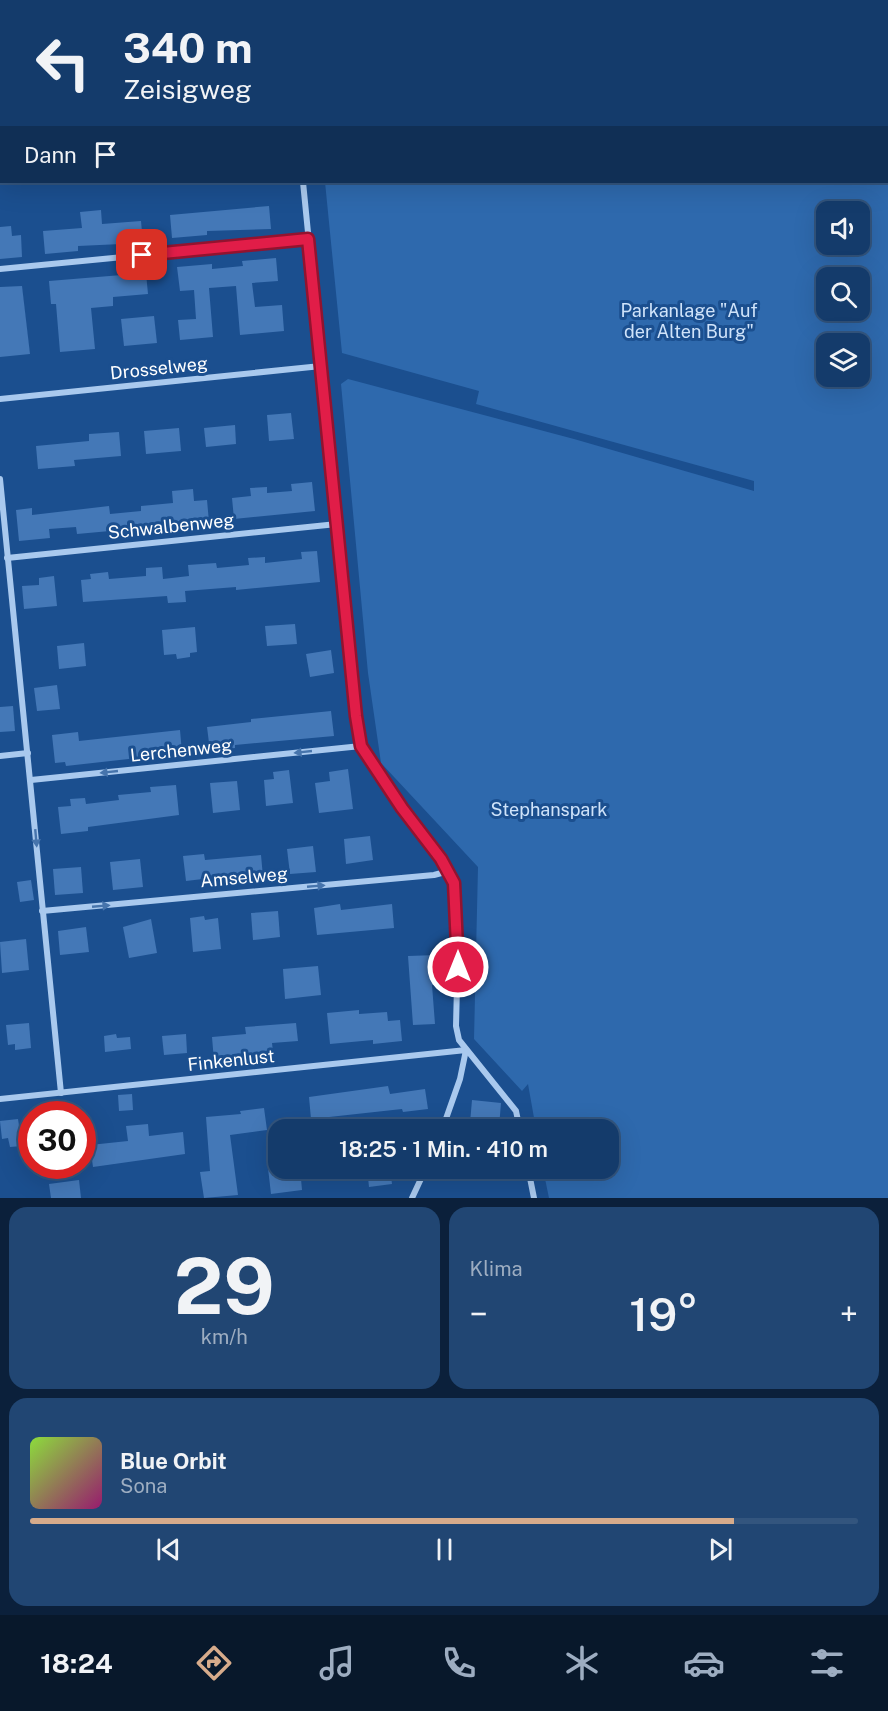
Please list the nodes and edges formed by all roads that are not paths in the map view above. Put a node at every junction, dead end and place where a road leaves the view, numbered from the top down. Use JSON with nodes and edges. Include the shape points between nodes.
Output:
{"nodes":[{"id":1,"x":303,"y":183,"type":"edge"},
{"id":2,"x":308,"y":239,"type":"junction"},
{"id":3,"x":0,"y":269,"type":"edge"},
{"id":4,"x":321,"y":366,"type":"junction"},
{"id":5,"x":0,"y":399,"type":"edge"},
{"id":6,"x":0,"y":479,"type":"edge"},
{"id":7,"x":337,"y":524,"type":"junction"},
{"id":8,"x":7,"y":558,"type":"junction"},
{"id":9,"x":4,"y":573,"type":"edge"},
{"id":10,"x":361,"y":746,"type":"junction"},
{"id":11,"x":28,"y":753,"type":"junction"},
{"id":12,"x":0,"y":756,"type":"edge"},
{"id":13,"x":31,"y":780,"type":"junction"},
{"id":14,"x":449,"y":871,"type":"junction"},
{"id":15,"x":42,"y":911,"type":"junction"},
{"id":16,"x":466,"y":1050,"type":"junction"},
{"id":17,"x":61,"y":1093,"type":"junction"},
{"id":18,"x":0,"y":1099,"type":"edge"},
{"id":19,"x":446,"y":1119,"type":"edge"},
{"id":20,"x":518,"y":1119,"type":"edge"},
{"id":21,"x":421,"y":1179,"type":"edge"},
{"id":22,"x":530,"y":1179,"type":"edge"},
{"id":23,"x":412,"y":1198,"type":"edge"},
{"id":24,"x":534,"y":1198,"type":"edge"}],
"edges":[{"from":1,"to":2,"type":"street"},
{"from":2,"to":3,"type":"street"},
{"from":2,"to":4,"type":"street"},
{"from":4,"to":5,"type":"street","name":"Drosselweg"},
{"from":4,"to":7,"type":"street"},
{"from":6,"to":8,"type":"street"},
{"from":7,"to":8,"type":"street","name":"Schwalbenweg"},
{"from":7,"to":10,"type":"street"},
{"from":8,"to":9,"type":"street"},
{"from":9,"to":11,"type":"street"},
{"from":10,"to":13,"type":"street","name":"Lerchenweg","one_way":true},
{"from":10,"to":14,"type":"street"},
{"from":11,"to":12,"type":"street"},
{"from":11,"to":13,"type":"street"},
{"from":13,"to":15,"type":"street","one_way":true},
{"from":15,"to":14,"type":"street","name":"Amselweg","one_way":true},
{"from":14,"to":16,"type":"street","via":[[456,900],[456,1026]]},
{"from":15,"to":17,"type":"street"},
{"from":16,"to":17,"type":"street","name":"Finkenlust"},
{"from":16,"to":19,"type":"street"},
{"from":16,"to":20,"type":"street","via":[[491,1076]]},
{"from":17,"to":18,"type":"street","name":"Finkenlust"},
{"from":21,"to":23,"type":"street"},
{"from":22,"to":24,"type":"street"}]}
